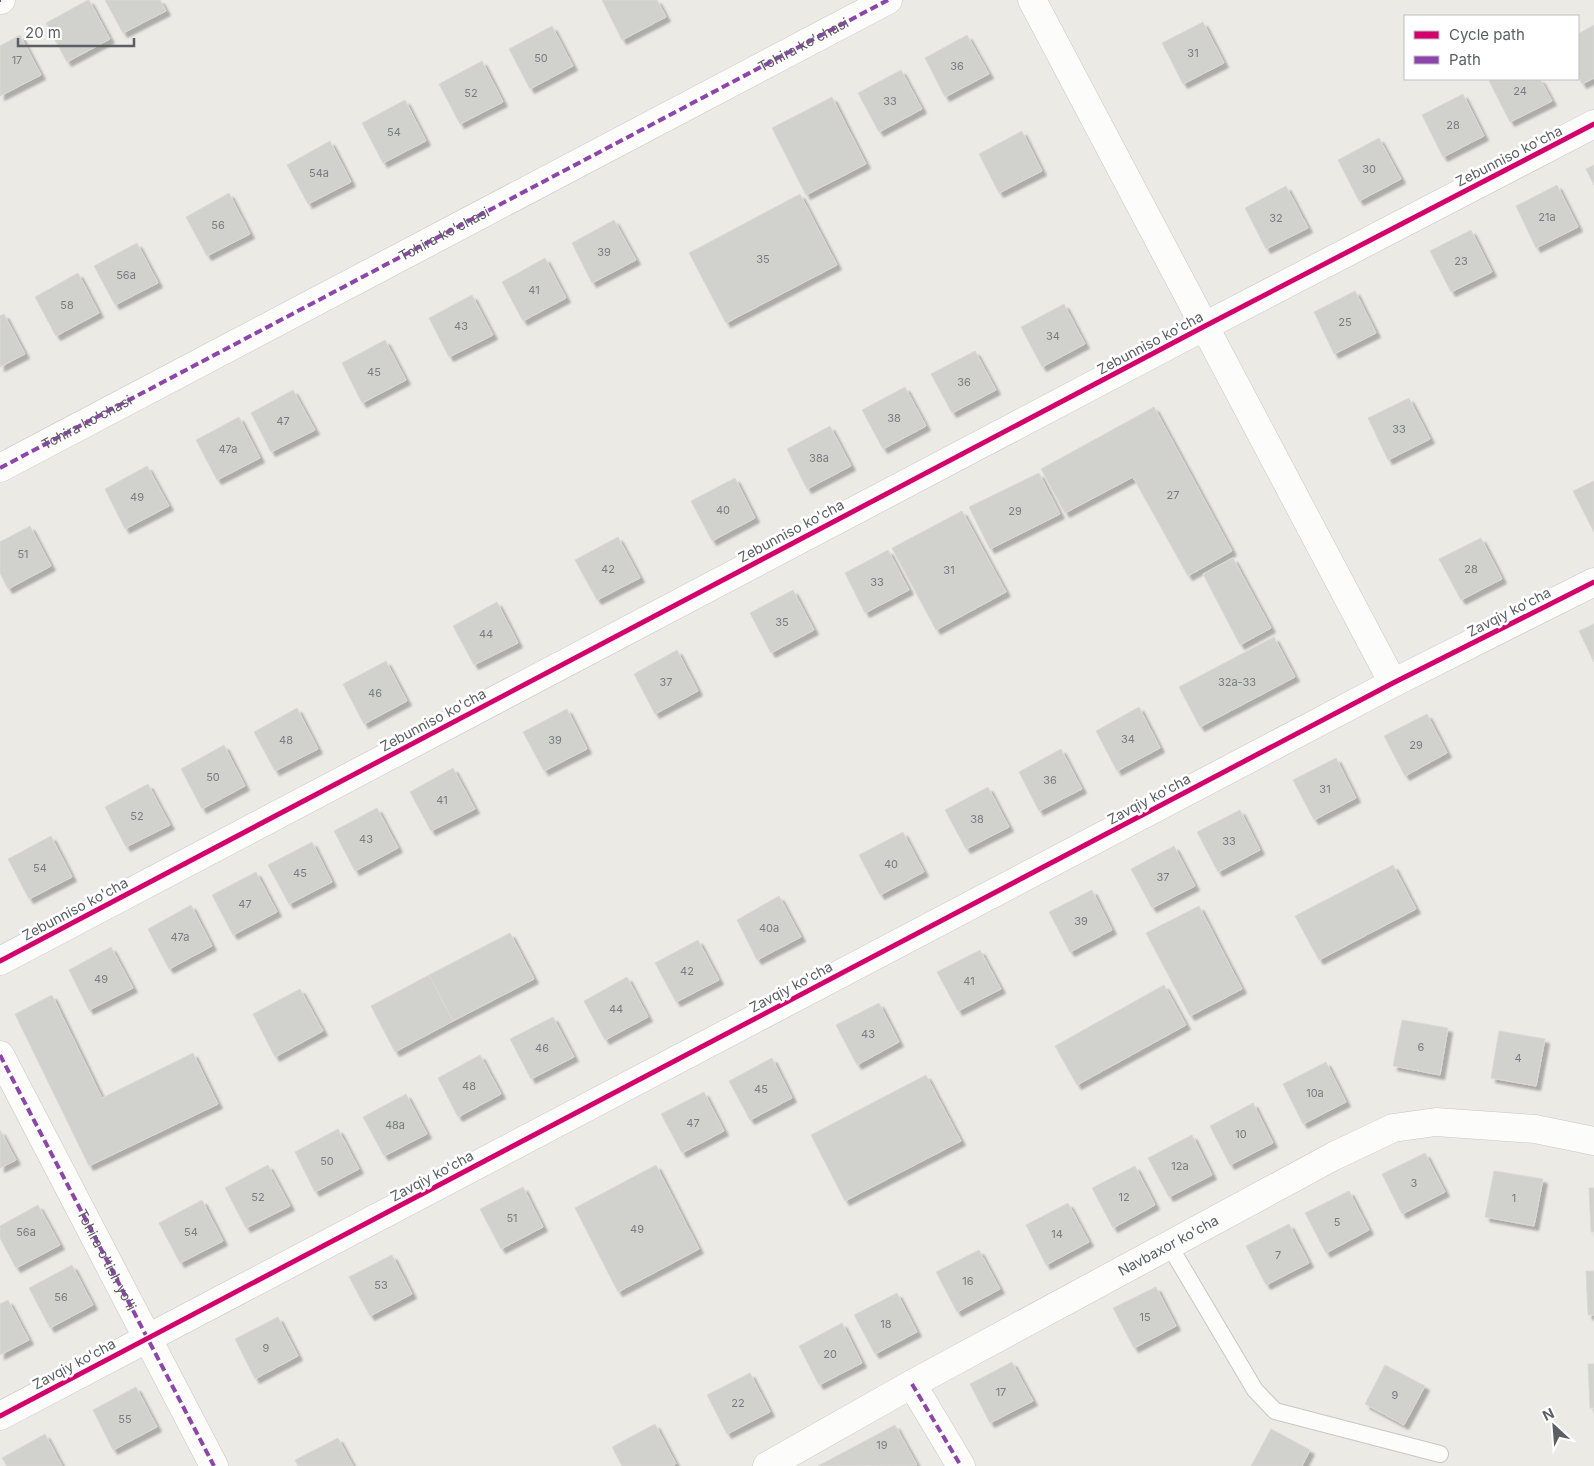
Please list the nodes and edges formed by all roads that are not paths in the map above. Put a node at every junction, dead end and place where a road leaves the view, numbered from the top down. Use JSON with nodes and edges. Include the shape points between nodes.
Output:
{"nodes":[{"id":1,"x":888,"y":0,"type":"edge"},
{"id":2,"x":1032,"y":0,"type":"edge"},
{"id":3,"x":1594,"y":124,"type":"edge"},
{"id":4,"x":1205,"y":326,"type":"junction"},
{"id":5,"x":0,"y":468,"type":"edge"},
{"id":6,"x":1594,"y":582,"type":"edge"},
{"id":7,"x":1393,"y":683,"type":"junction"},
{"id":8,"x":0,"y":961,"type":"edge"},
{"id":9,"x":0,"y":1055,"type":"edge"},
{"id":10,"x":1594,"y":1141,"type":"edge"},
{"id":11,"x":1169,"y":1245,"type":"junction"},
{"id":12,"x":148,"y":1338,"type":"junction"},
{"id":13,"x":912,"y":1384,"type":"junction"},
{"id":14,"x":0,"y":1416,"type":"edge"},
{"id":15,"x":1440,"y":1454,"type":"dead end"},
{"id":16,"x":214,"y":1466,"type":"edge"},
{"id":17,"x":767,"y":1466,"type":"edge"},
{"id":18,"x":961,"y":1466,"type":"edge"}],
"edges":[{"from":1,"to":5,"type":"street","name":"Tohira ko'chasi"},
{"from":2,"to":4,"type":"street"},
{"from":3,"to":4,"type":"street","name":"Zebunniso ko'cha"},
{"from":4,"to":7,"type":"street"},
{"from":4,"to":8,"type":"street","name":"Zebunniso ko'cha"},
{"from":6,"to":7,"type":"street","name":"Zavqiy ko'cha"},
{"from":7,"to":12,"type":"street","name":"Zavqiy ko'cha"},
{"from":9,"to":12,"type":"street","name":"Tohira o'tish yo'li"},
{"from":10,"to":11,"type":"street","name":"Navbaxor ko'cha","via":[[1535,1129],[1436,1122],[1393,1128]]},
{"from":11,"to":13,"type":"street","name":"Navbaxor ko'cha"},
{"from":11,"to":15,"type":"lane","via":[[1255,1390],[1275,1411]]},
{"from":12,"to":14,"type":"street","name":"Zavqiy ko'cha"},
{"from":12,"to":16,"type":"street","name":"Tohira o'tish yo'li"},
{"from":13,"to":17,"type":"street","name":"Navbaxor ko'cha"},
{"from":13,"to":18,"type":"street"}]}
